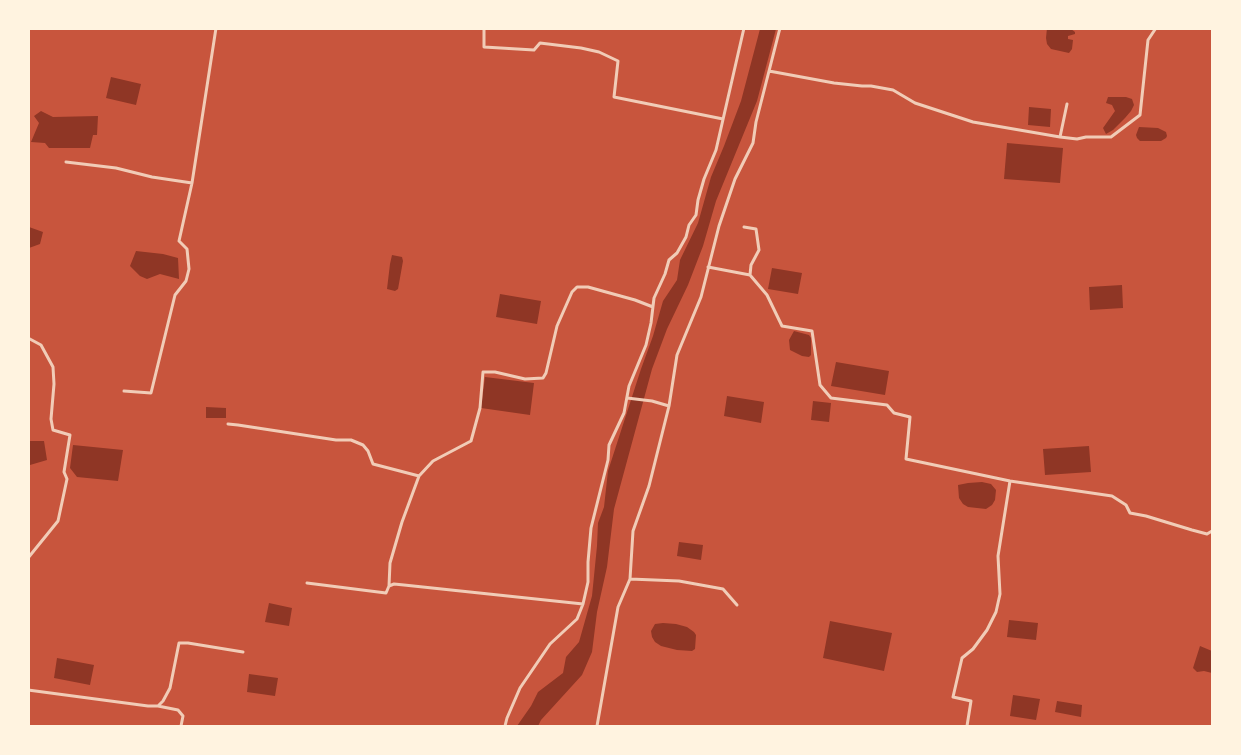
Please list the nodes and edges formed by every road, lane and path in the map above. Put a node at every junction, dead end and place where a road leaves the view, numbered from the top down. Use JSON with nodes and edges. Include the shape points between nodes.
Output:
{"nodes":[{"id":1,"x":216,"y":28,"type":"edge"},
{"id":2,"x":484,"y":28,"type":"edge"},
{"id":3,"x":744,"y":28,"type":"edge"},
{"id":4,"x":780,"y":28,"type":"edge"},
{"id":5,"x":1156,"y":28,"type":"edge"},
{"id":6,"x":769,"y":72,"type":"junction"},
{"id":7,"x":1067,"y":104,"type":"dead end"},
{"id":8,"x":723,"y":118,"type":"junction"},
{"id":9,"x":1060,"y":137,"type":"junction"},
{"id":10,"x":66,"y":162,"type":"dead end"},
{"id":11,"x":192,"y":183,"type":"junction"},
{"id":12,"x":744,"y":227,"type":"dead end"},
{"id":13,"x":708,"y":267,"type":"junction"},
{"id":14,"x":750,"y":275,"type":"junction"},
{"id":15,"x":653,"y":307,"type":"junction"},
{"id":16,"x":28,"y":338,"type":"edge"},
{"id":17,"x":124,"y":391,"type":"dead end"},
{"id":18,"x":628,"y":398,"type":"junction"},
{"id":19,"x":669,"y":406,"type":"junction"},
{"id":20,"x":228,"y":424,"type":"dead end"},
{"id":21,"x":419,"y":476,"type":"junction"},
{"id":22,"x":1010,"y":482,"type":"junction"},
{"id":23,"x":1212,"y":531,"type":"edge"},
{"id":24,"x":28,"y":558,"type":"edge"},
{"id":25,"x":630,"y":579,"type":"junction"},
{"id":26,"x":307,"y":583,"type":"dead end"},
{"id":27,"x":389,"y":586,"type":"junction"},
{"id":28,"x":584,"y":604,"type":"junction"},
{"id":29,"x":737,"y":605,"type":"dead end"},
{"id":30,"x":243,"y":652,"type":"dead end"},
{"id":31,"x":28,"y":690,"type":"edge"},
{"id":32,"x":158,"y":706,"type":"junction"},
{"id":33,"x":182,"y":726,"type":"edge"},
{"id":34,"x":505,"y":726,"type":"edge"},
{"id":35,"x":597,"y":726,"type":"edge"},
{"id":36,"x":967,"y":726,"type":"edge"}],
"edges":[{"from":1,"to":11,"type":"street"},
{"from":2,"to":8,"type":"street","via":[[484,47],[534,50],[540,43],[599,52],[618,61],[614,97]]},
{"from":3,"to":8,"type":"street"},
{"from":4,"to":6,"type":"street"},
{"from":5,"to":9,"type":"street","via":[[1148,40],[1140,114],[1111,137]]},
{"from":6,"to":9,"type":"street","via":[[893,90],[915,103],[973,122]]},
{"from":6,"to":13,"type":"street","via":[[753,143],[735,179]]},
{"from":7,"to":9,"type":"street"},
{"from":8,"to":15,"type":"street","via":[[696,214],[677,253],[669,260]]},
{"from":10,"to":11,"type":"street"},
{"from":11,"to":17,"type":"street","via":[[179,241],[187,249],[189,269],[176,295],[151,393]]},
{"from":12,"to":14,"type":"street","via":[[756,229],[759,250]]},
{"from":13,"to":14,"type":"street"},
{"from":13,"to":19,"type":"street","via":[[701,297],[677,355]]},
{"from":14,"to":22,"type":"street","via":[[767,295],[782,326],[812,331],[820,385],[831,398],[887,405],[894,413],[910,417],[906,459]]},
{"from":15,"to":18,"type":"street","via":[[646,345]]},
{"from":15,"to":21,"type":"street","via":[[577,286],[557,326],[543,378],[483,372],[480,408],[471,441],[433,461]]},
{"from":16,"to":24,"type":"street","via":[[41,345],[53,367],[52,430],[70,435],[64,472],[67,479],[58,521]]},
{"from":18,"to":19,"type":"street"},
{"from":18,"to":28,"type":"street","via":[[609,445],[591,528]]},
{"from":19,"to":25,"type":"street","via":[[633,531]]},
{"from":20,"to":21,"type":"street","via":[[351,440],[368,450],[373,464]]},
{"from":21,"to":27,"type":"street","via":[[390,563]]},
{"from":22,"to":23,"type":"street","via":[[1112,496],[1126,505],[1130,513],[1208,534]]},
{"from":22,"to":36,"type":"street","via":[[998,556],[1000,594],[996,612],[973,649],[962,657],[953,697],[971,701]]},
{"from":25,"to":29,"type":"street","via":[[679,581],[723,589]]},
{"from":25,"to":35,"type":"street","via":[[618,607]]},
{"from":26,"to":27,"type":"street","via":[[386,593]]},
{"from":27,"to":28,"type":"street"},
{"from":28,"to":34,"type":"street","via":[[520,688]]},
{"from":30,"to":32,"type":"street","via":[[179,644],[170,688]]},
{"from":31,"to":32,"type":"street"},
{"from":32,"to":33,"type":"street","via":[[178,710],[183,716]]}]}
